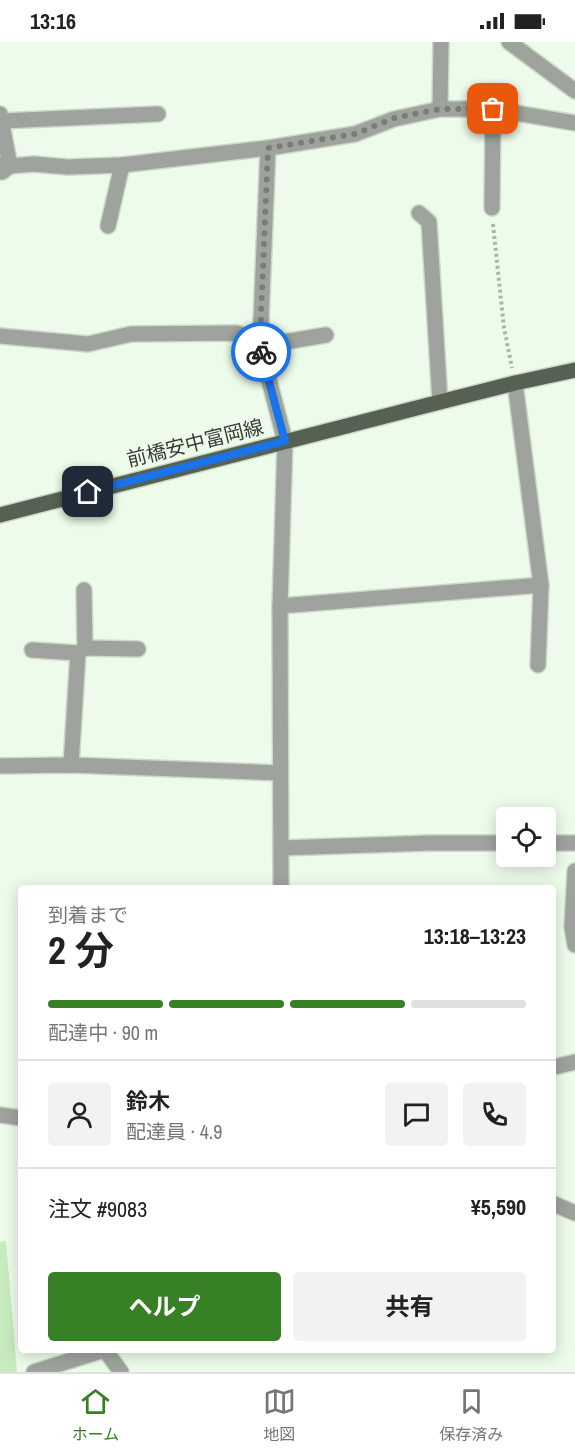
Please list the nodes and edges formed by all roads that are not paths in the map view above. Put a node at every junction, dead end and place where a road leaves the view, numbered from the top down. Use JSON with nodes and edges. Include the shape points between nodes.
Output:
{"nodes":[{"id":1,"x":441,"y":42,"type":"edge"},
{"id":2,"x":509,"y":42,"type":"edge"},
{"id":3,"x":575,"y":91,"type":"edge"},
{"id":4,"x":440,"y":109,"type":"junction"},
{"id":5,"x":493,"y":109,"type":"junction"},
{"id":6,"x":158,"y":114,"type":"dead end"},
{"id":7,"x":1,"y":117,"type":"edge"},
{"id":8,"x":575,"y":123,"type":"edge"},
{"id":9,"x":268,"y":148,"type":"junction"},
{"id":10,"x":122,"y":165,"type":"junction"},
{"id":11,"x":3,"y":168,"type":"edge"},
{"id":12,"x":492,"y":208,"type":"road end"},
{"id":13,"x":419,"y":213,"type":"dead end"},
{"id":14,"x":108,"y":226,"type":"dead end"},
{"id":15,"x":326,"y":335,"type":"dead end"},
{"id":16,"x":0,"y":336,"type":"edge"},
{"id":17,"x":260,"y":343,"type":"junction"},
{"id":18,"x":575,"y":370,"type":"edge"},
{"id":19,"x":515,"y":383,"type":"junction"},
{"id":20,"x":440,"y":402,"type":"junction"},
{"id":21,"x":285,"y":441,"type":"junction"},
{"id":22,"x":0,"y":515,"type":"edge"},
{"id":23,"x":541,"y":585,"type":"junction"},
{"id":24,"x":84,"y":590,"type":"dead end"},
{"id":25,"x":280,"y":606,"type":"junction"},
{"id":26,"x":138,"y":649,"type":"dead end"},
{"id":27,"x":32,"y":650,"type":"dead end"},
{"id":28,"x":82,"y":650,"type":"junction"},
{"id":29,"x":538,"y":665,"type":"dead end"},
{"id":30,"x":71,"y":765,"type":"junction"},
{"id":31,"x":0,"y":766,"type":"edge"},
{"id":32,"x":280,"y":773,"type":"junction"},
{"id":33,"x":496,"y":843,"type":"edge"},
{"id":34,"x":556,"y":843,"type":"edge"},
{"id":35,"x":575,"y":843,"type":"edge"},
{"id":36,"x":281,"y":848,"type":"junction"},
{"id":37,"x":575,"y":871,"type":"edge"},
{"id":38,"x":281,"y":885,"type":"edge"},
{"id":39,"x":575,"y":945,"type":"edge"},
{"id":40,"x":575,"y":1062,"type":"edge"},
{"id":41,"x":556,"y":1067,"type":"edge"},
{"id":42,"x":0,"y":1115,"type":"edge"},
{"id":43,"x":18,"y":1118,"type":"edge"},
{"id":44,"x":556,"y":1205,"type":"edge"},
{"id":45,"x":575,"y":1213,"type":"edge"},
{"id":46,"x":94,"y":1353,"type":"edge"},
{"id":47,"x":106,"y":1353,"type":"edge"},
{"id":48,"x":34,"y":1372,"type":"edge"},
{"id":49,"x":121,"y":1372,"type":"edge"}],
"edges":[{"from":1,"to":4,"type":"street"},
{"from":2,"to":3,"type":"street"},
{"from":4,"to":5,"type":"street"},
{"from":4,"to":9,"type":"street","via":[[394,118],[355,134]]},
{"from":5,"to":8,"type":"street"},
{"from":5,"to":12,"type":"street"},
{"from":6,"to":7,"type":"street"},
{"from":7,"to":11,"type":"street"},
{"from":9,"to":10,"type":"street"},
{"from":9,"to":17,"type":"street"},
{"from":10,"to":11,"type":"street","via":[[34,164]]},
{"from":10,"to":14,"type":"street"},
{"from":13,"to":20,"type":"street","via":[[429,222]]},
{"from":15,"to":17,"type":"street"},
{"from":16,"to":17,"type":"street","via":[[88,344],[131,334],[236,333]]},
{"from":17,"to":21,"type":"street"},
{"from":18,"to":19,"type":"main road","name":"前橋安中富岡線"},
{"from":19,"to":20,"type":"main road","name":"前橋安中富岡線"},
{"from":19,"to":23,"type":"street"},
{"from":20,"to":21,"type":"main road","name":"前橋安中富岡線"},
{"from":21,"to":22,"type":"main road","name":"前橋安中富岡線"},
{"from":21,"to":25,"type":"street"},
{"from":23,"to":25,"type":"street"},
{"from":23,"to":29,"type":"street"},
{"from":24,"to":28,"type":"street"},
{"from":25,"to":32,"type":"street"},
{"from":26,"to":28,"type":"street"},
{"from":27,"to":28,"type":"street"},
{"from":28,"to":30,"type":"street"},
{"from":30,"to":31,"type":"street"},
{"from":30,"to":32,"type":"street"},
{"from":32,"to":36,"type":"street"},
{"from":33,"to":36,"type":"street"},
{"from":34,"to":35,"type":"street"},
{"from":36,"to":38,"type":"street"},
{"from":37,"to":39,"type":"street"},
{"from":40,"to":41,"type":"street"},
{"from":42,"to":43,"type":"street"},
{"from":44,"to":45,"type":"street"},
{"from":46,"to":48,"type":"street"},
{"from":47,"to":49,"type":"street"}]}
